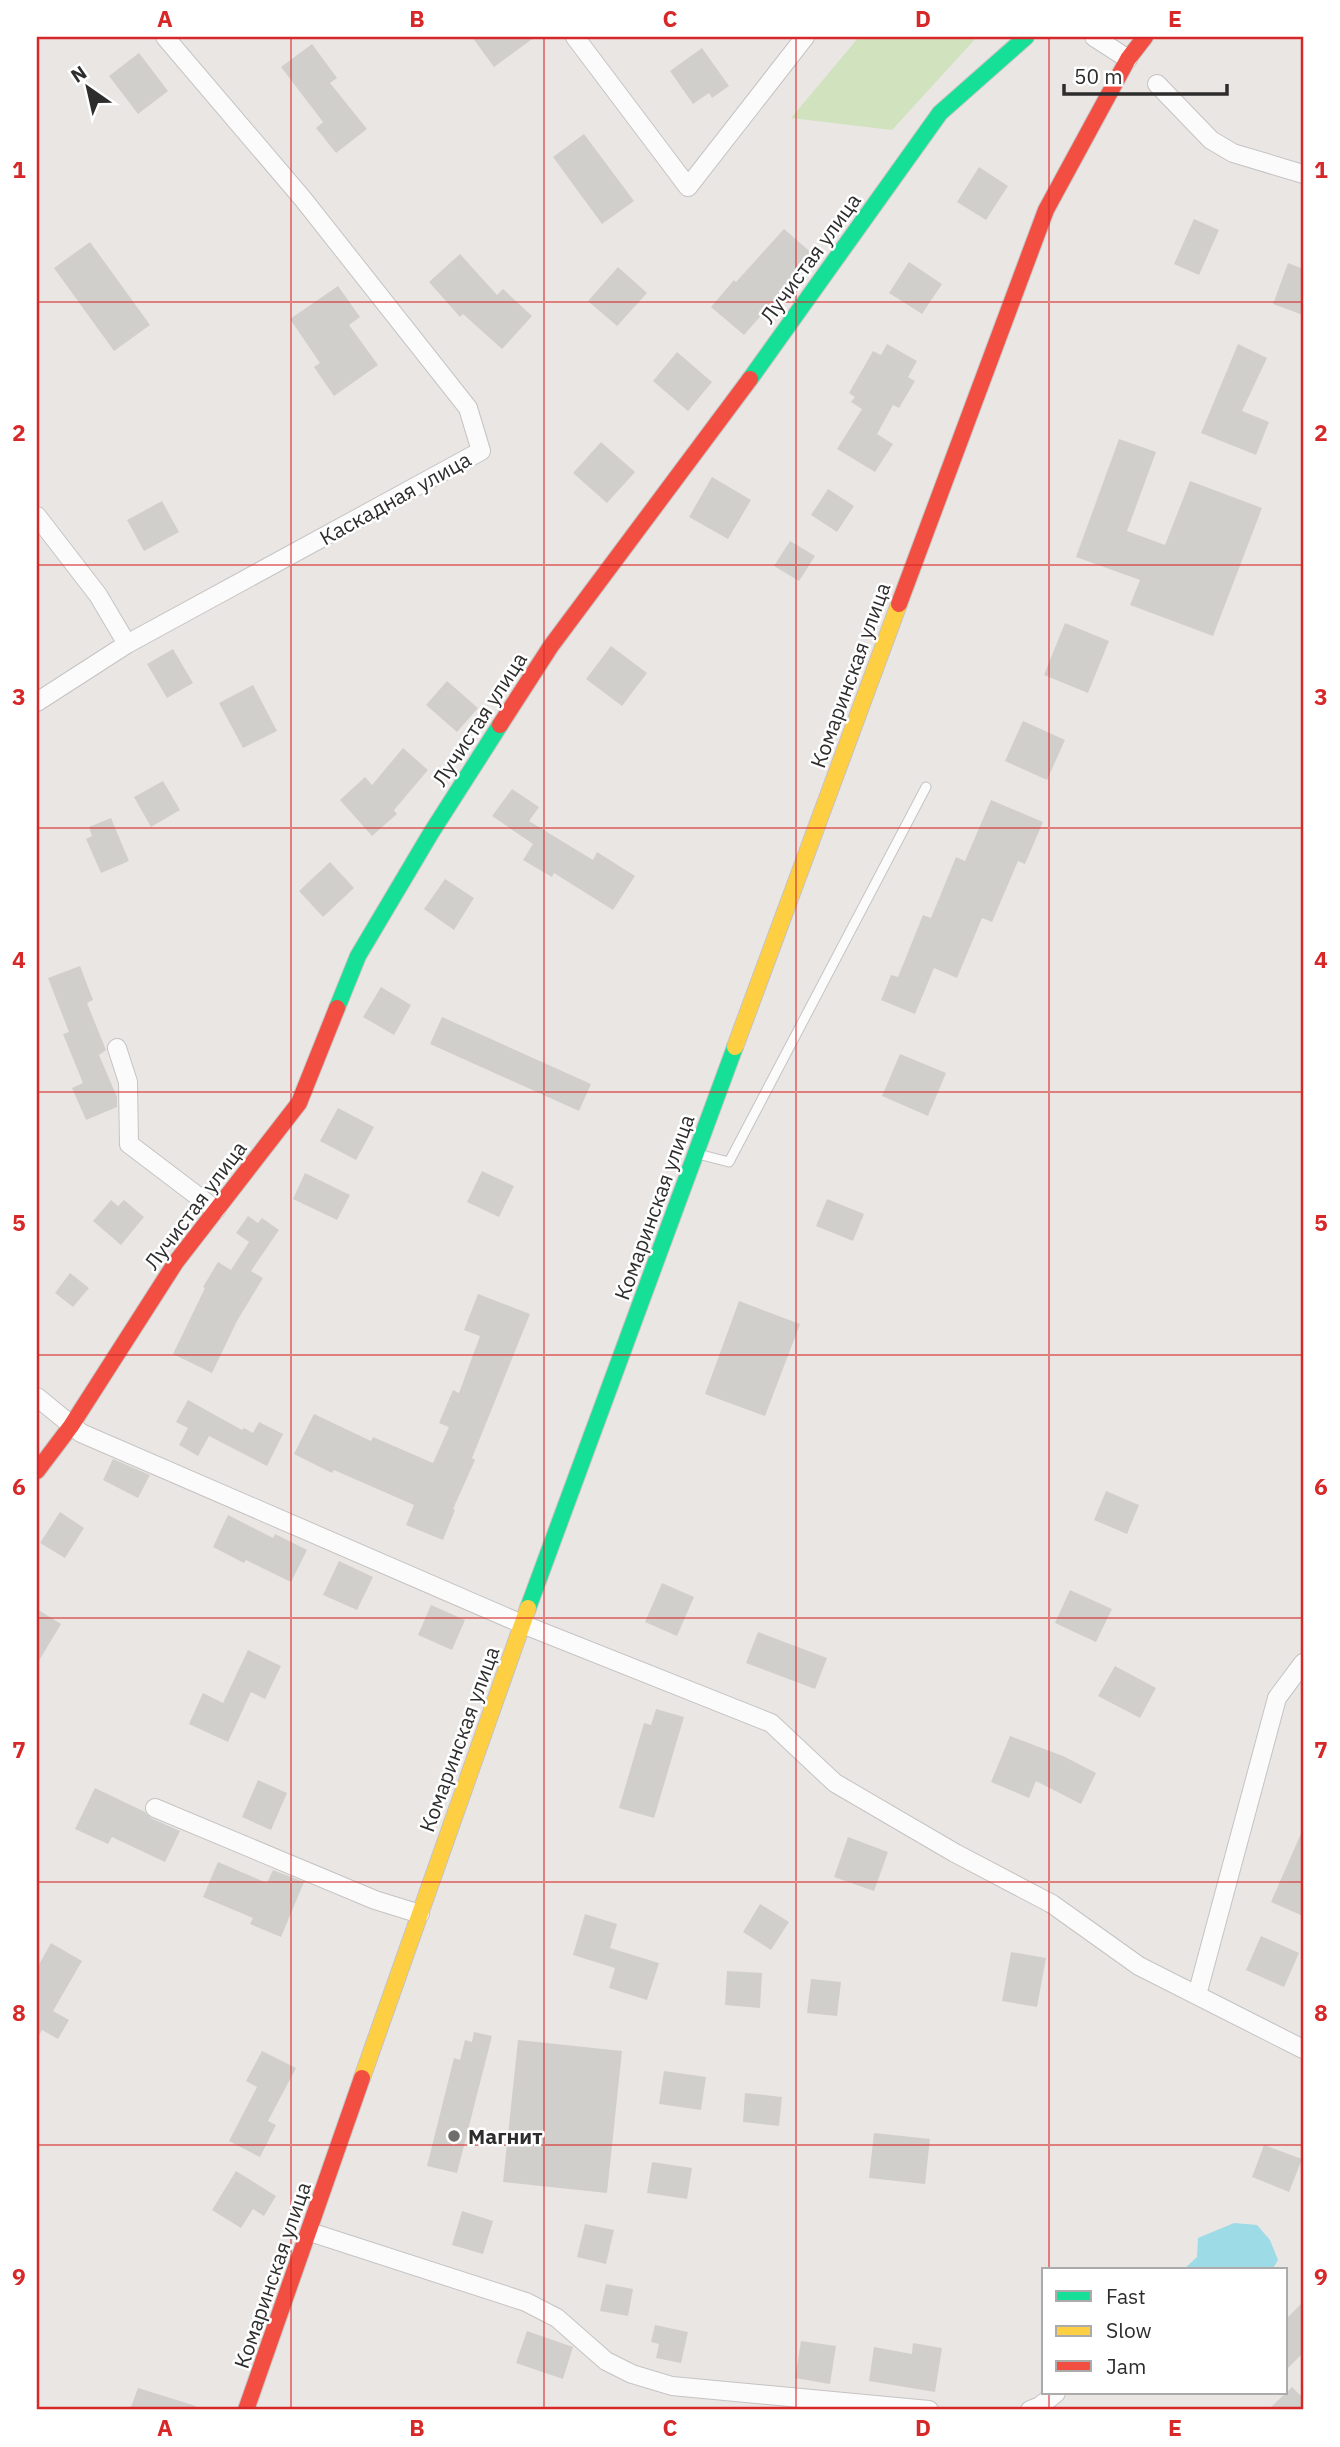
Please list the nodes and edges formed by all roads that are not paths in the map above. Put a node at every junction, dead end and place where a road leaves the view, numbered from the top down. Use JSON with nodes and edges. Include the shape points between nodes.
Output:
{"nodes":[{"id":1,"x":165,"y":37,"type":"edge"},
{"id":2,"x":575,"y":37,"type":"edge"},
{"id":3,"x":805,"y":37,"type":"edge"},
{"id":4,"x":1026,"y":37,"type":"edge"},
{"id":5,"x":1094,"y":37,"type":"edge"},
{"id":6,"x":1145,"y":37,"type":"edge"},
{"id":7,"x":1128,"y":59,"type":"junction"},
{"id":8,"x":1157,"y":84,"type":"dead end"},
{"id":9,"x":1303,"y":174,"type":"edge"},
{"id":10,"x":37,"y":516,"type":"edge"},
{"id":11,"x":127,"y":644,"type":"junction"},
{"id":12,"x":37,"y":702,"type":"edge"},
{"id":13,"x":926,"y":787,"type":"dead end"},
{"id":14,"x":117,"y":1048,"type":"dead end"},
{"id":15,"x":696,"y":1154,"type":"junction"},
{"id":16,"x":216,"y":1210,"type":"junction"},
{"id":17,"x":37,"y":1397,"type":"edge"},
{"id":18,"x":71,"y":1426,"type":"junction"},
{"id":19,"x":37,"y":1471,"type":"edge"},
{"id":20,"x":522,"y":1624,"type":"junction"},
{"id":21,"x":1303,"y":1663,"type":"edge"},
{"id":22,"x":155,"y":1808,"type":"dead end"},
{"id":23,"x":419,"y":1914,"type":"junction"},
{"id":24,"x":1197,"y":1995,"type":"junction"},
{"id":25,"x":1303,"y":2049,"type":"edge"},
{"id":26,"x":310,"y":2232,"type":"junction"},
{"id":27,"x":1055,"y":2394,"type":"edge"},
{"id":28,"x":246,"y":2410,"type":"edge"},
{"id":29,"x":929,"y":2410,"type":"edge"},
{"id":30,"x":1030,"y":2410,"type":"edge"}],
"edges":[{"from":1,"to":11,"type":"street","name":"Каскадная улица","via":[[303,199],[468,408],[481,451]]},
{"from":2,"to":3,"type":"street","via":[[688,187]]},
{"from":4,"to":16,"type":"street","name":"Лучистая улица","via":[[940,113],[714,429],[551,646],[358,956],[299,1103]]},
{"from":5,"to":7,"type":"street"},
{"from":6,"to":7,"type":"street","name":"Комаринская улица"},
{"from":7,"to":15,"type":"street","name":"Комаринская улица","via":[[1046,210]]},
{"from":8,"to":9,"type":"street","via":[[1211,140],[1233,153]]},
{"from":10,"to":11,"type":"street","via":[[98,595]]},
{"from":11,"to":12,"type":"street","name":"Каскадная улица"},
{"from":13,"to":15,"type":"lane","via":[[729,1162]]},
{"from":14,"to":16,"type":"street","via":[[128,1082],[129,1144]]},
{"from":15,"to":20,"type":"street","name":"Комаринская улица"},
{"from":16,"to":18,"type":"street","name":"Лучистая улица","via":[[176,1262]]},
{"from":17,"to":18,"type":"street"},
{"from":18,"to":19,"type":"street","name":"Лучистая улица"},
{"from":18,"to":20,"type":"street"},
{"from":20,"to":23,"type":"street","name":"Комаринская улица"},
{"from":20,"to":24,"type":"street","via":[[771,1723],[835,1783],[1052,1904],[1139,1966]]},
{"from":21,"to":24,"type":"street","via":[[1277,1698]]},
{"from":22,"to":23,"type":"street"},
{"from":23,"to":26,"type":"street","name":"Комаринская улица"},
{"from":24,"to":25,"type":"street"},
{"from":26,"to":28,"type":"street","name":"Комаринская улица"},
{"from":26,"to":29,"type":"street","via":[[526,2302],[556,2318],[606,2361],[671,2386]]},
{"from":27,"to":30,"type":"street"}]}
